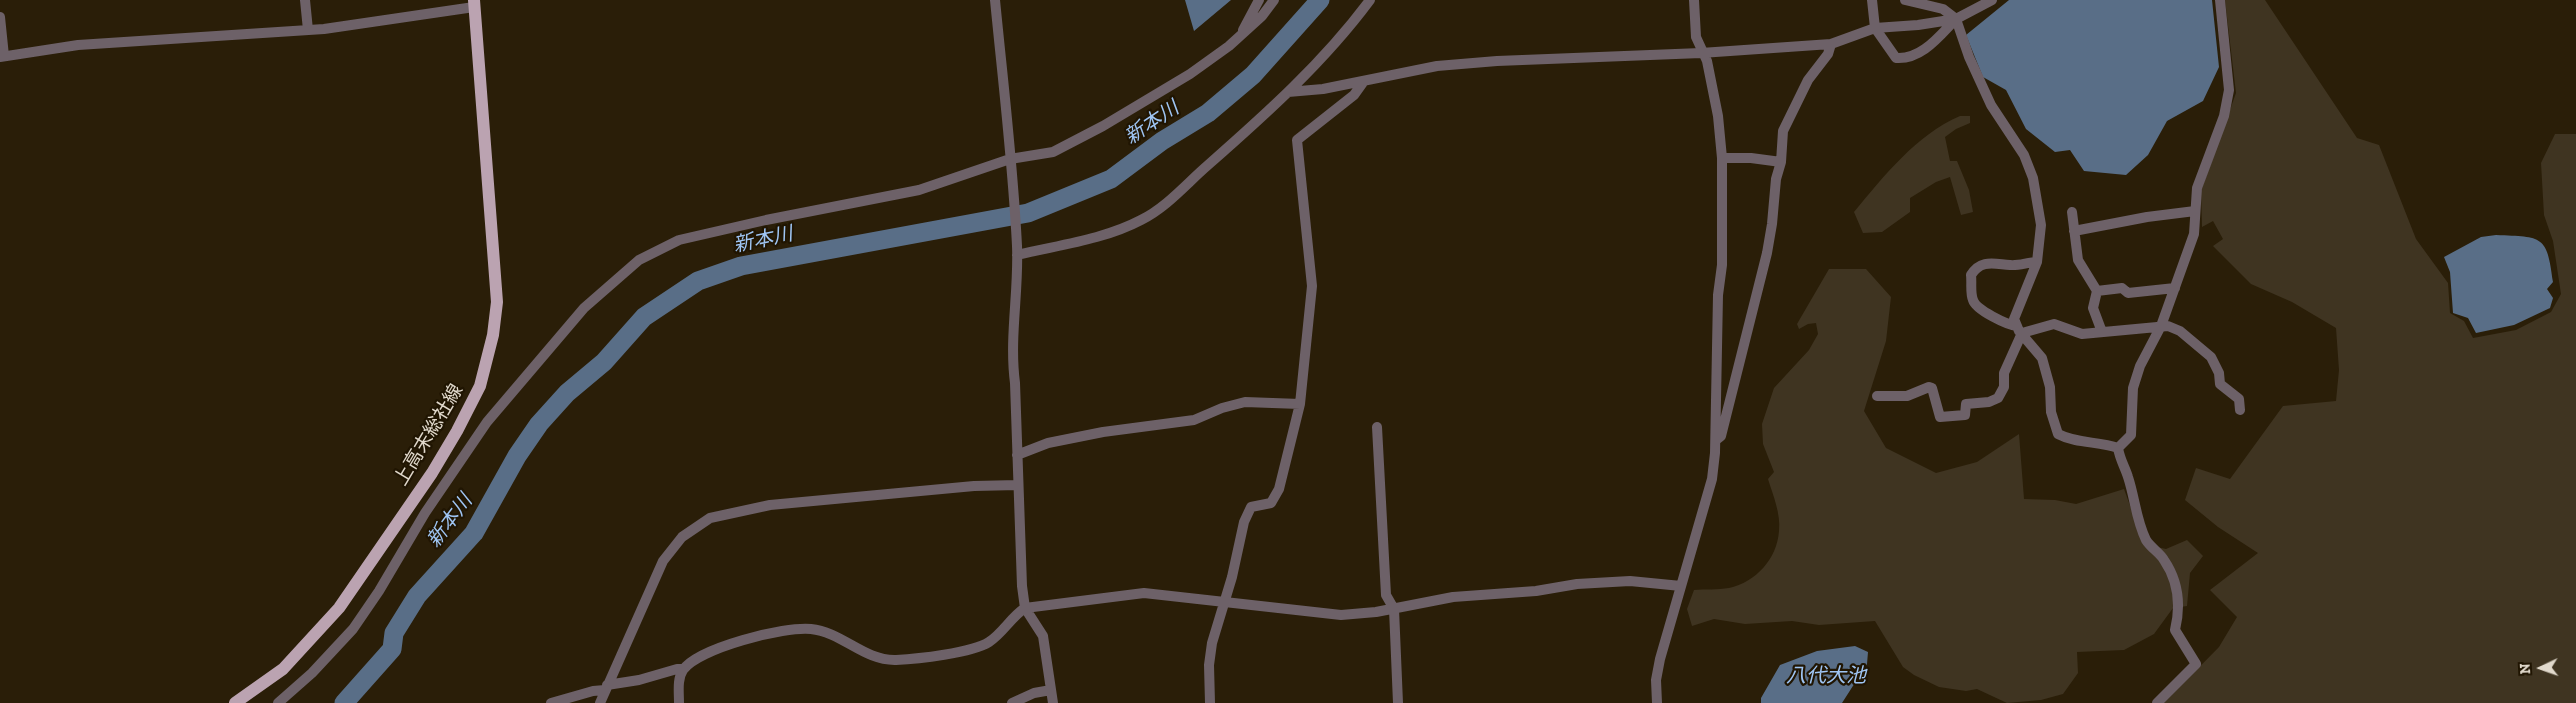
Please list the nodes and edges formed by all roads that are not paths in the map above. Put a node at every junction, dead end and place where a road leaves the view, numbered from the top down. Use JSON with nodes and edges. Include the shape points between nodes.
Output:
{"nodes":[{"id":1,"x":305,"y":0,"type":"edge"},
{"id":2,"x":995,"y":0,"type":"edge"},
{"id":3,"x":1259,"y":0,"type":"edge"},
{"id":4,"x":1274,"y":0,"type":"edge"},
{"id":5,"x":1370,"y":0,"type":"edge"},
{"id":6,"x":1694,"y":0,"type":"edge"},
{"id":7,"x":1872,"y":0,"type":"edge"},
{"id":8,"x":1905,"y":0,"type":"edge"},
{"id":9,"x":1992,"y":0,"type":"edge"},
{"id":10,"x":2220,"y":0,"type":"edge"},
{"id":11,"x":474,"y":3,"type":"edge"},
{"id":12,"x":0,"y":17,"type":"edge"},
{"id":13,"x":1956,"y":19,"type":"junction"},
{"id":14,"x":1875,"y":28,"type":"junction"},
{"id":15,"x":308,"y":30,"type":"junction"},
{"id":16,"x":1242,"y":34,"type":"junction"},
{"id":17,"x":1831,"y":44,"type":"junction"},
{"id":18,"x":1701,"y":53,"type":"junction"},
{"id":19,"x":2,"y":56,"type":"edge"},
{"id":20,"x":1364,"y":82,"type":"junction"},
{"id":21,"x":1288,"y":92,"type":"junction"},
{"id":22,"x":1722,"y":158,"type":"junction"},
{"id":23,"x":1010,"y":159,"type":"junction"},
{"id":24,"x":1781,"y":162,"type":"junction"},
{"id":25,"x":2196,"y":211,"type":"junction"},
{"id":26,"x":2072,"y":212,"type":"dead end"},
{"id":27,"x":2074,"y":231,"type":"junction"},
{"id":28,"x":1017,"y":250,"type":"junction"},
{"id":29,"x":2037,"y":262,"type":"junction"},
{"id":30,"x":2175,"y":288,"type":"junction"},
{"id":31,"x":2097,"y":291,"type":"junction"},
{"id":32,"x":2161,"y":326,"type":"junction"},
{"id":33,"x":2019,"y":329,"type":"junction"},
{"id":34,"x":2102,"y":332,"type":"junction"},
{"id":35,"x":1877,"y":396,"type":"dead end"},
{"id":36,"x":1300,"y":404,"type":"junction"},
{"id":37,"x":2240,"y":410,"type":"dead end"},
{"id":38,"x":1377,"y":427,"type":"dead end"},
{"id":39,"x":1715,"y":440,"type":"junction"},
{"id":40,"x":2118,"y":448,"type":"junction"},
{"id":41,"x":1017,"y":455,"type":"junction"},
{"id":42,"x":1018,"y":485,"type":"junction"},
{"id":43,"x":1681,"y":586,"type":"junction"},
{"id":44,"x":1224,"y":602,"type":"junction"},
{"id":45,"x":1025,"y":608,"type":"junction"},
{"id":46,"x":1394,"y":609,"type":"junction"},
{"id":47,"x":684,"y":669,"type":"junction"},
{"id":48,"x":606,"y":688,"type":"junction"},
{"id":49,"x":1051,"y":690,"type":"junction"},
{"id":50,"x":235,"y":703,"type":"edge"},
{"id":51,"x":278,"y":703,"type":"edge"},
{"id":52,"x":552,"y":703,"type":"edge"},
{"id":53,"x":600,"y":703,"type":"edge"},
{"id":54,"x":680,"y":703,"type":"edge"},
{"id":55,"x":1012,"y":703,"type":"edge"},
{"id":56,"x":1053,"y":703,"type":"edge"},
{"id":57,"x":1210,"y":703,"type":"edge"},
{"id":58,"x":1398,"y":703,"type":"edge"},
{"id":59,"x":1657,"y":703,"type":"edge"},
{"id":60,"x":2157,"y":703,"type":"edge"}],
"edges":[{"from":1,"to":15,"type":"street"},
{"from":2,"to":23,"type":"street"},
{"from":3,"to":16,"type":"street"},
{"from":4,"to":16,"type":"street"},
{"from":5,"to":21,"type":"street","via":[[1335,44]]},
{"from":6,"to":18,"type":"street","via":[[1696,37]]},
{"from":7,"to":14,"type":"street"},
{"from":8,"to":13,"type":"street","via":[[1943,10]]},
{"from":9,"to":13,"type":"street"},
{"from":10,"to":25,"type":"street","via":[[2230,90],[2224,116],[2197,188]]},
{"from":11,"to":15,"type":"street"},
{"from":11,"to":50,"type":"main road","name":"上高末総社線","via":[[497,302],[493,335],[480,386],[432,473],[339,608],[283,669]]},
{"from":12,"to":19,"type":"street"},
{"from":13,"to":14,"type":"street"},
{"from":13,"to":14,"type":"street","via":[[1934,43],[1906,59],[1896,58]]},
{"from":13,"to":29,"type":"street","via":[[1969,58],[1991,105],[2024,155],[2033,178],[2041,225]]},
{"from":14,"to":17,"type":"street"},
{"from":15,"to":19,"type":"street","via":[[78,45]]},
{"from":16,"to":23,"type":"street","via":[[1190,74],[1104,126],[1053,152]]},
{"from":17,"to":18,"type":"street"},
{"from":17,"to":24,"type":"street","via":[[1828,54],[1808,80],[1783,132]]},
{"from":18,"to":20,"type":"street","via":[[1437,66]]},
{"from":18,"to":22,"type":"street","via":[[1707,61],[1718,116]]},
{"from":20,"to":21,"type":"street"},
{"from":20,"to":36,"type":"street","via":[[1354,95],[1297,140],[1312,275]]},
{"from":21,"to":28,"type":"street","via":[[1173,198],[1142,220],[1106,234]]},
{"from":22,"to":24,"type":"street"},
{"from":22,"to":39,"type":"street"},
{"from":23,"to":28,"type":"street"},
{"from":23,"to":51,"type":"street","via":[[919,190],[679,240],[639,260],[584,308],[493,415],[425,513],[353,628],[312,673]]},
{"from":24,"to":39,"type":"street","via":[[1764,262],[1721,436]]},
{"from":25,"to":27,"type":"street"},
{"from":25,"to":30,"type":"street","via":[[2194,234]]},
{"from":26,"to":27,"type":"street"},
{"from":27,"to":31,"type":"street","via":[[2078,260]]},
{"from":28,"to":41,"type":"street","via":[[1011,357]]},
{"from":29,"to":33,"type":"street","via":[[2014,319]]},
{"from":29,"to":33,"type":"street","via":[[2010,265],[1988,262],[1978,266],[1971,275],[1972,299],[1976,306]]},
{"from":30,"to":31,"type":"street","via":[[2128,293],[2122,288]]},
{"from":30,"to":32,"type":"street"},
{"from":31,"to":34,"type":"street","via":[[2093,308]]},
{"from":32,"to":34,"type":"street"},
{"from":32,"to":37,"type":"street","via":[[2180,331],[2211,357],[2220,384],[2239,399]]},
{"from":32,"to":40,"type":"street","via":[[2140,366],[2133,388],[2131,435]]},
{"from":33,"to":34,"type":"street","via":[[2054,324],[2082,334]]},
{"from":33,"to":35,"type":"street","via":[[2004,373],[2004,387],[1998,398],[1966,404],[1965,415],[1940,417],[1929,387],[1906,396]]},
{"from":33,"to":40,"type":"street","via":[[2042,358],[2058,434],[2070,441]]},
{"from":36,"to":41,"type":"street","via":[[1245,402],[1194,420],[1103,432],[1048,443]]},
{"from":36,"to":44,"type":"street","via":[[1279,489],[1271,503],[1251,508],[1244,522]]},
{"from":38,"to":46,"type":"street","via":[[1386,595]]},
{"from":39,"to":43,"type":"street","via":[[1712,479]]},
{"from":40,"to":60,"type":"street","via":[[2147,542],[2164,560],[2177,586],[2180,610],[2175,630],[2196,664]]},
{"from":41,"to":42,"type":"street"},
{"from":42,"to":45,"type":"street"},
{"from":42,"to":48,"type":"street","via":[[974,486],[770,505],[710,518],[682,537],[663,561]]},
{"from":43,"to":46,"type":"street","via":[[1630,581],[1577,584],[1536,591],[1453,597]]},
{"from":43,"to":59,"type":"street","via":[[1660,659],[1656,680]]},
{"from":44,"to":45,"type":"street","via":[[1144,593]]},
{"from":44,"to":46,"type":"street","via":[[1340,615]]},
{"from":44,"to":57,"type":"street","via":[[1208,665]]},
{"from":45,"to":47,"type":"street","via":[[989,642],[970,650],[895,660],[874,657],[834,636],[812,629],[779,631],[748,637],[694,660]]},
{"from":45,"to":49,"type":"street","via":[[1043,636]]},
{"from":46,"to":58,"type":"street"},
{"from":47,"to":48,"type":"street"},
{"from":47,"to":54,"type":"street","via":[[679,679]]},
{"from":48,"to":52,"type":"street"},
{"from":48,"to":53,"type":"street"},
{"from":49,"to":55,"type":"street","via":[[1034,692]]},
{"from":49,"to":56,"type":"street"}]}
